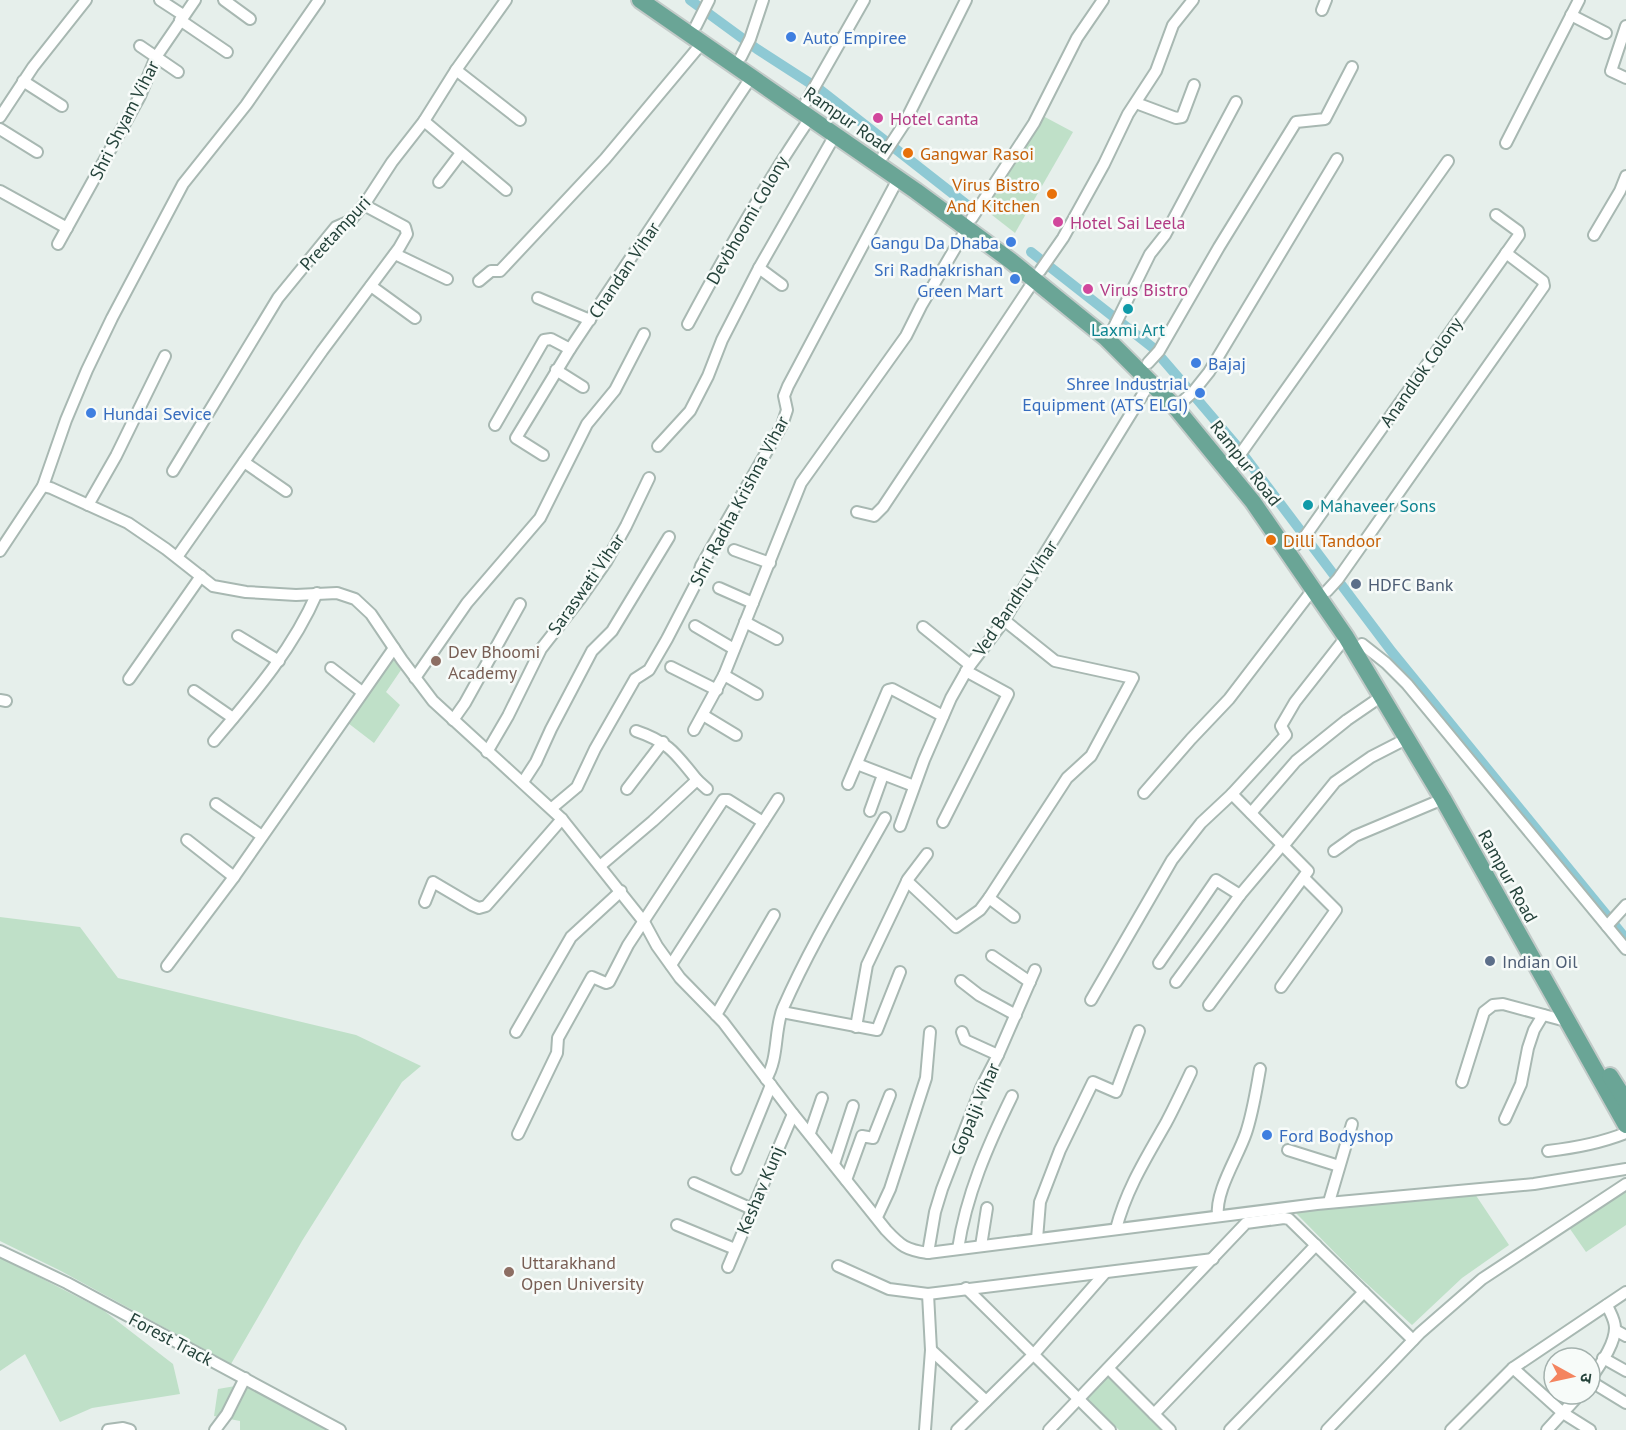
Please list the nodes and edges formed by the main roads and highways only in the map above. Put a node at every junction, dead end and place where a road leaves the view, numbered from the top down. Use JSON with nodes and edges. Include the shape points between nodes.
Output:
{"nodes":[{"id":1,"x":640,"y":0,"type":"edge"},
{"id":2,"x":660,"y":5,"type":"edge"},
{"id":3,"x":704,"y":12,"type":"edge"},
{"id":4,"x":812,"y":98,"type":"junction"},
{"id":5,"x":969,"y":223,"type":"junction"},
{"id":6,"x":1042,"y":269,"type":"junction"},
{"id":7,"x":1329,"y":585,"type":"junction"},
{"id":8,"x":1626,"y":1101,"type":"edge"},
{"id":9,"x":1626,"y":1125,"type":"edge"}],
"edges":[{"from":1,"to":2,"type":"main road","name":"Rampur Road"},
{"from":2,"to":3,"type":"main road"},
{"from":2,"to":4,"type":"main road","name":"Rampur Road","via":[[702,43],[752,76]]},
{"from":3,"to":4,"type":"main road"},
{"from":4,"to":5,"type":"main road","via":[[888,148]]},
{"from":4,"to":5,"type":"main road","name":"Rampur Road","via":[[835,135]]},
{"from":5,"to":6,"type":"main road","name":"Rampur Road"},
{"from":6,"to":7,"type":"main road","name":"Rampur Road","via":[[1176,408]]},
{"from":6,"to":7,"type":"main road","via":[[1154,357],[1239,455],[1302,539]]},
{"from":7,"to":8,"type":"main road"},
{"from":7,"to":9,"type":"main road","name":"Rampur Road","via":[[1346,637],[1408,738]]}]}
